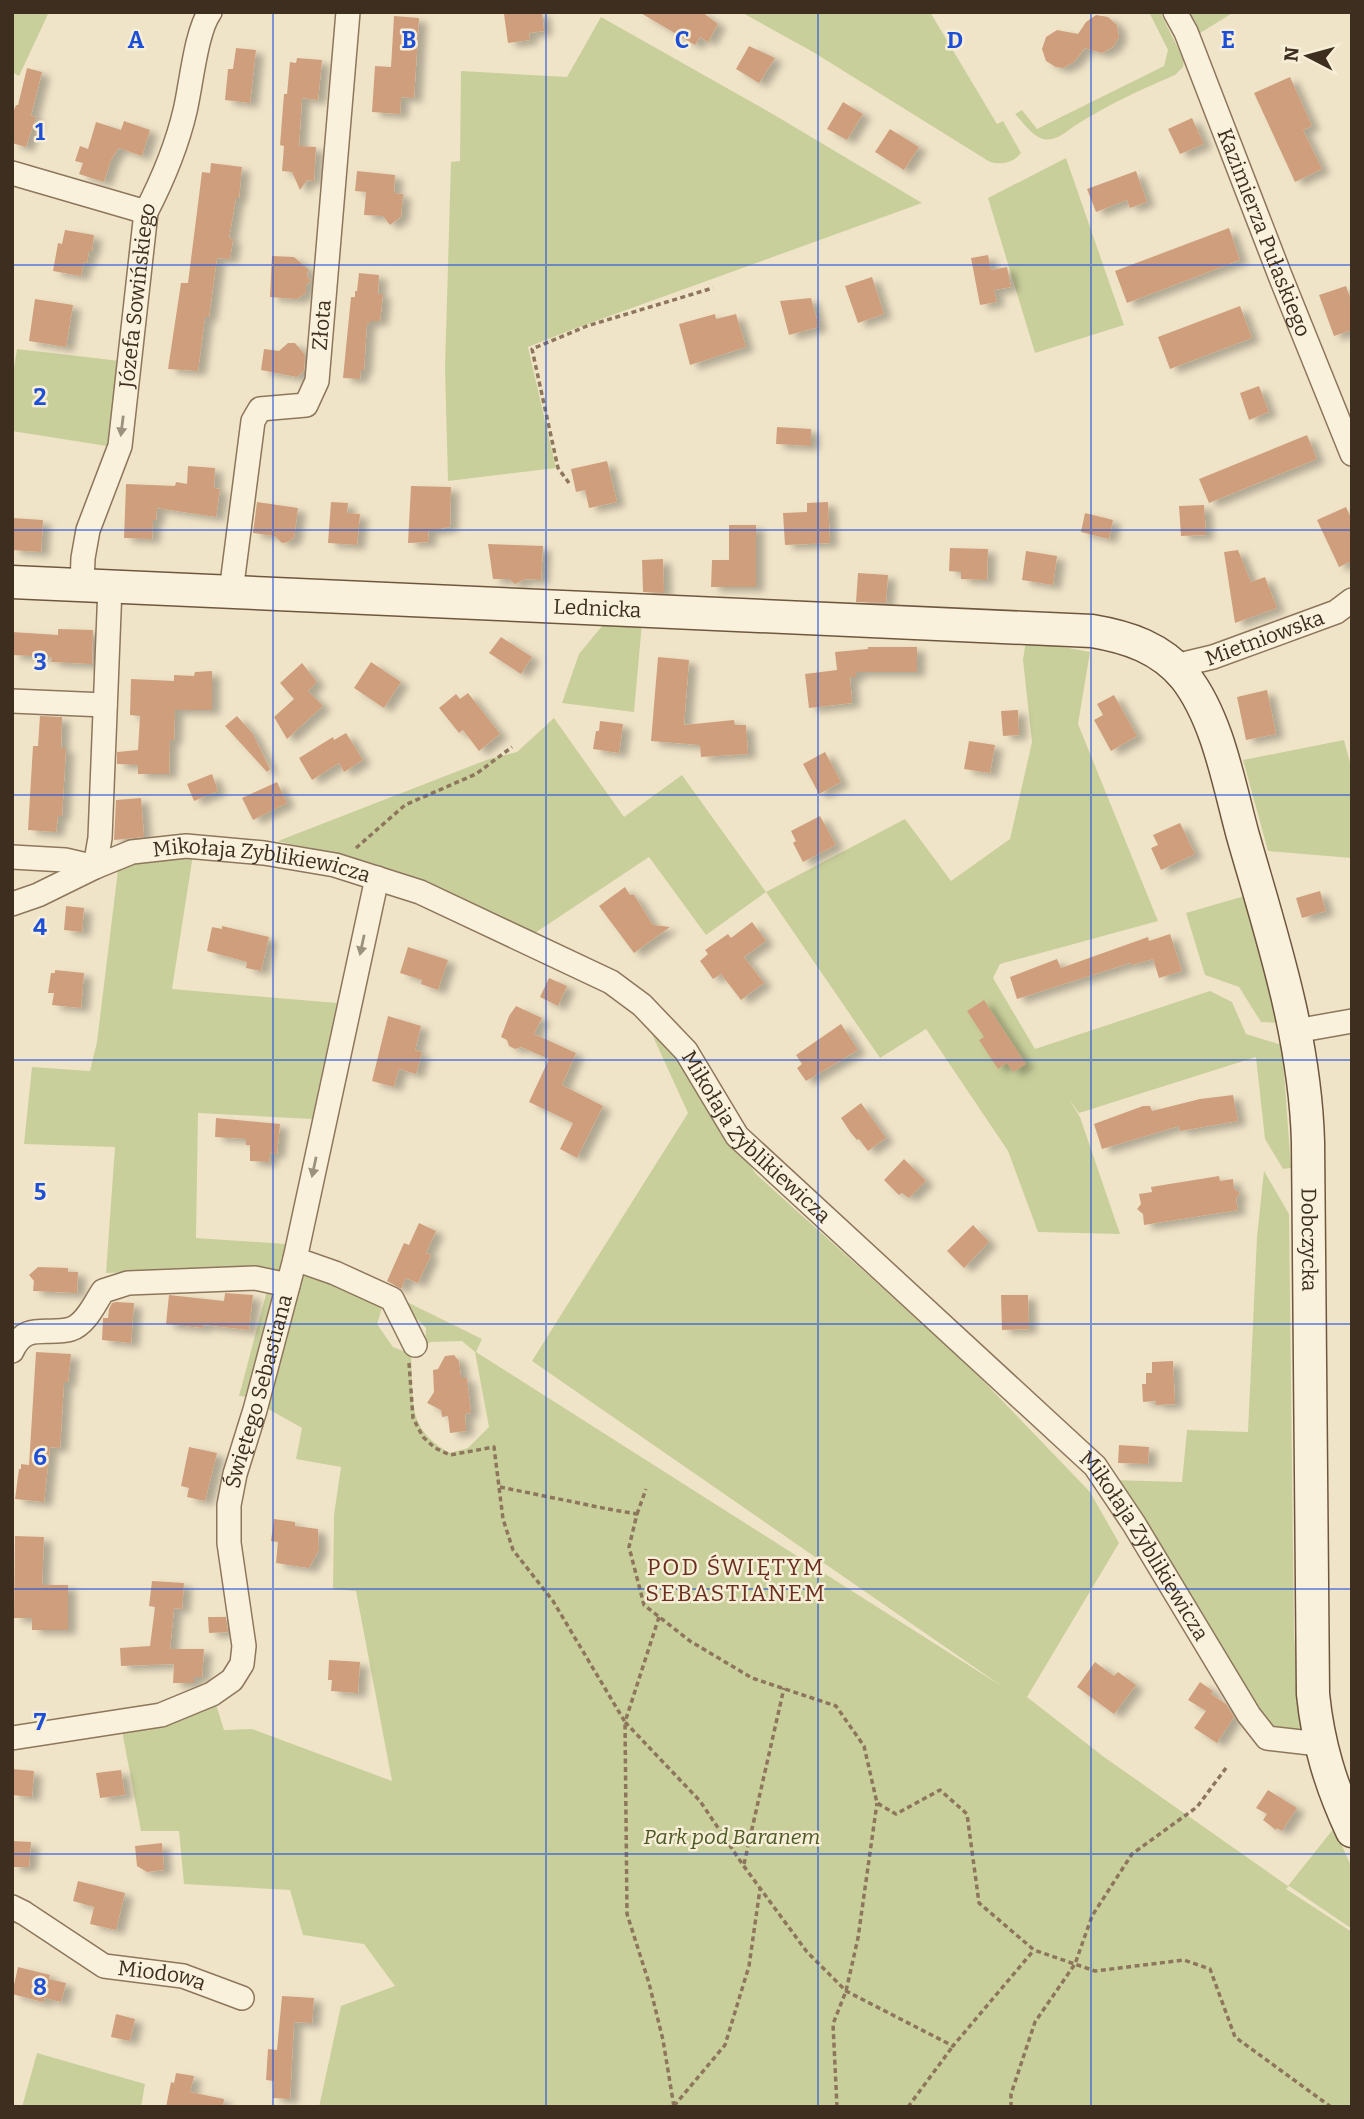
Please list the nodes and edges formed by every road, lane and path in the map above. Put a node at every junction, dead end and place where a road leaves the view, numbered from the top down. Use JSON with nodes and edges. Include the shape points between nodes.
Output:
{"nodes":[{"id":1,"x":210,"y":12,"type":"edge"},
{"id":2,"x":348,"y":12,"type":"edge"},
{"id":3,"x":1175,"y":12,"type":"edge"},
{"id":4,"x":12,"y":173,"type":"edge"},
{"id":5,"x":146,"y":212,"type":"junction"},
{"id":6,"x":713,"y":288,"type":"dead end"},
{"id":7,"x":1352,"y":454,"type":"edge"},
{"id":8,"x":569,"y":483,"type":"dead end"},
{"id":9,"x":12,"y":582,"type":"edge"},
{"id":10,"x":96,"y":586,"type":"junction"},
{"id":11,"x":231,"y":592,"type":"junction"},
{"id":12,"x":1352,"y":600,"type":"edge"},
{"id":13,"x":1175,"y":666,"type":"junction"},
{"id":14,"x":12,"y":701,"type":"edge"},
{"id":15,"x":105,"y":705,"type":"junction"},
{"id":16,"x":512,"y":747,"type":"dead end"},
{"id":17,"x":12,"y":857,"type":"edge"},
{"id":18,"x":335,"y":865,"type":"junction"},
{"id":19,"x":95,"y":867,"type":"junction"},
{"id":20,"x":377,"y":878,"type":"junction"},
{"id":21,"x":12,"y":905,"type":"edge"},
{"id":22,"x":1352,"y":1020,"type":"edge"},
{"id":23,"x":1296,"y":1031,"type":"junction"},
{"id":24,"x":295,"y":1259,"type":"junction"},
{"id":25,"x":288,"y":1285,"type":"junction"},
{"id":26,"x":415,"y":1345,"type":"joint"},
{"id":27,"x":12,"y":1351,"type":"edge"},
{"id":28,"x":500,"y":1487,"type":"junction"},
{"id":29,"x":646,"y":1489,"type":"dead end"},
{"id":30,"x":637,"y":1514,"type":"junction"},
{"id":31,"x":659,"y":1617,"type":"junction"},
{"id":32,"x":784,"y":1688,"type":"junction"},
{"id":33,"x":625,"y":1722,"type":"junction"},
{"id":34,"x":12,"y":1738,"type":"edge"},
{"id":35,"x":1319,"y":1744,"type":"junction"},
{"id":36,"x":1226,"y":1768,"type":"dead end"},
{"id":37,"x":877,"y":1803,"type":"junction"},
{"id":38,"x":1352,"y":1831,"type":"edge"},
{"id":39,"x":743,"y":1865,"type":"junction"},
{"id":40,"x":760,"y":1888,"type":"junction"},
{"id":41,"x":12,"y":1907,"type":"edge"},
{"id":42,"x":1034,"y":1950,"type":"junction"},
{"id":43,"x":1075,"y":1964,"type":"junction"},
{"id":44,"x":846,"y":1991,"type":"junction"},
{"id":45,"x":242,"y":1998,"type":"dead end"},
{"id":46,"x":953,"y":2046,"type":"junction"},
{"id":47,"x":674,"y":2106,"type":"edge"},
{"id":48,"x":837,"y":2107,"type":"edge"},
{"id":49,"x":908,"y":2107,"type":"edge"},
{"id":50,"x":1011,"y":2107,"type":"edge"},
{"id":51,"x":1332,"y":2107,"type":"edge"}],
"edges":[{"from":1,"to":5,"type":"street","name":"Józefa Sowińskiego","via":[[185,114]]},
{"from":2,"to":11,"type":"street","name":"Złota","via":[[317,381],[306,405],[260,409],[253,421]]},
{"from":3,"to":7,"type":"street","name":"Kazimierza Pułaskiego"},
{"from":4,"to":5,"type":"street"},
{"from":5,"to":10,"type":"street","name":"Józefa Sowińskiego","one_way":true,"via":[[120,446],[88,530],[83,558]]},
{"from":6,"to":8,"type":"path","via":[[587,326],[532,349],[558,468]]},
{"from":9,"to":10,"type":"main road","name":"Lednicka"},
{"from":10,"to":11,"type":"main road","name":"Lednicka"},
{"from":10,"to":15,"type":"street","name":"Józefa Sowińskiego"},
{"from":11,"to":13,"type":"main road","name":"Lednicka","via":[[1092,631],[1147,646]]},
{"from":12,"to":13,"type":"street","name":"Mietniowska","via":[[1336,612],[1213,657]]},
{"from":13,"to":23,"type":"main road","name":"Dobczycka","via":[[1194,691],[1214,736]]},
{"from":14,"to":15,"type":"street"},
{"from":15,"to":19,"type":"street","name":"Józefa Sowińskiego"},
{"from":16,"to":18,"type":"path","via":[[476,774],[405,805]]},
{"from":17,"to":19,"type":"street"},
{"from":18,"to":19,"type":"street","name":"Mikołaja Zyblikiewicza","via":[[186,846],[132,852]]},
{"from":18,"to":20,"type":"street","name":"Mikołaja Zyblikiewicza"},
{"from":19,"to":21,"type":"street","name":"Mikołaja Zyblikiewicza"},
{"from":20,"to":24,"type":"street","name":"Świętego Sebastiana","one_way":true},
{"from":20,"to":35,"type":"street","name":"Mikołaja Zyblikiewicza","via":[[420,892],[611,982],[642,1005],[686,1051],[737,1136],[1095,1466],[1267,1738]]},
{"from":22,"to":23,"type":"street"},
{"from":23,"to":35,"type":"main road","name":"Dobczycka","via":[[1307,1106],[1313,1684]]},
{"from":24,"to":25,"type":"street","name":"Świętego Sebastiana"},
{"from":24,"to":26,"type":"street","via":[[392,1299]]},
{"from":25,"to":27,"type":"street","via":[[256,1278],[128,1283],[103,1291],[81,1323],[71,1329],[33,1331]]},
{"from":25,"to":34,"type":"street","name":"Świętego Sebastiana","via":[[229,1506],[242,1664],[232,1680],[212,1694],[161,1715]]},
{"from":26,"to":28,"type":"path","via":[[408,1353],[415,1425],[435,1448],[450,1455],[494,1447]]},
{"from":28,"to":30,"type":"path"},
{"from":28,"to":33,"type":"path","via":[[503,1519],[513,1550],[553,1601]]},
{"from":29,"to":30,"type":"path"},
{"from":30,"to":31,"type":"path","via":[[629,1546],[645,1605]]},
{"from":31,"to":32,"type":"path","via":[[752,1678]]},
{"from":31,"to":33,"type":"path"},
{"from":32,"to":37,"type":"path","via":[[836,1706],[864,1746]]},
{"from":32,"to":39,"type":"path"},
{"from":33,"to":39,"type":"path","via":[[700,1801]]},
{"from":33,"to":47,"type":"path","via":[[627,1914],[649,1983]]},
{"from":35,"to":38,"type":"main road","name":"Dobczycka"},
{"from":36,"to":43,"type":"path","via":[[1197,1807],[1132,1854],[1092,1916]]},
{"from":37,"to":42,"type":"path","via":[[896,1814],[940,1790],[967,1814],[979,1903]]},
{"from":37,"to":44,"type":"path"},
{"from":39,"to":40,"type":"path"},
{"from":40,"to":44,"type":"path","via":[[807,1952]]},
{"from":40,"to":47,"type":"path","via":[[749,1966],[725,2045]]},
{"from":41,"to":45,"type":"street","name":"Miodowa","via":[[104,1966],[183,1976]]},
{"from":42,"to":43,"type":"path"},
{"from":42,"to":46,"type":"path"},
{"from":43,"to":50,"type":"path","via":[[1035,2022],[1011,2094]]},
{"from":43,"to":51,"type":"path","via":[[1095,1971],[1184,1960],[1210,1969],[1235,2037]]},
{"from":44,"to":46,"type":"path"},
{"from":44,"to":48,"type":"path","via":[[833,2024]]},
{"from":46,"to":49,"type":"path"}]}
